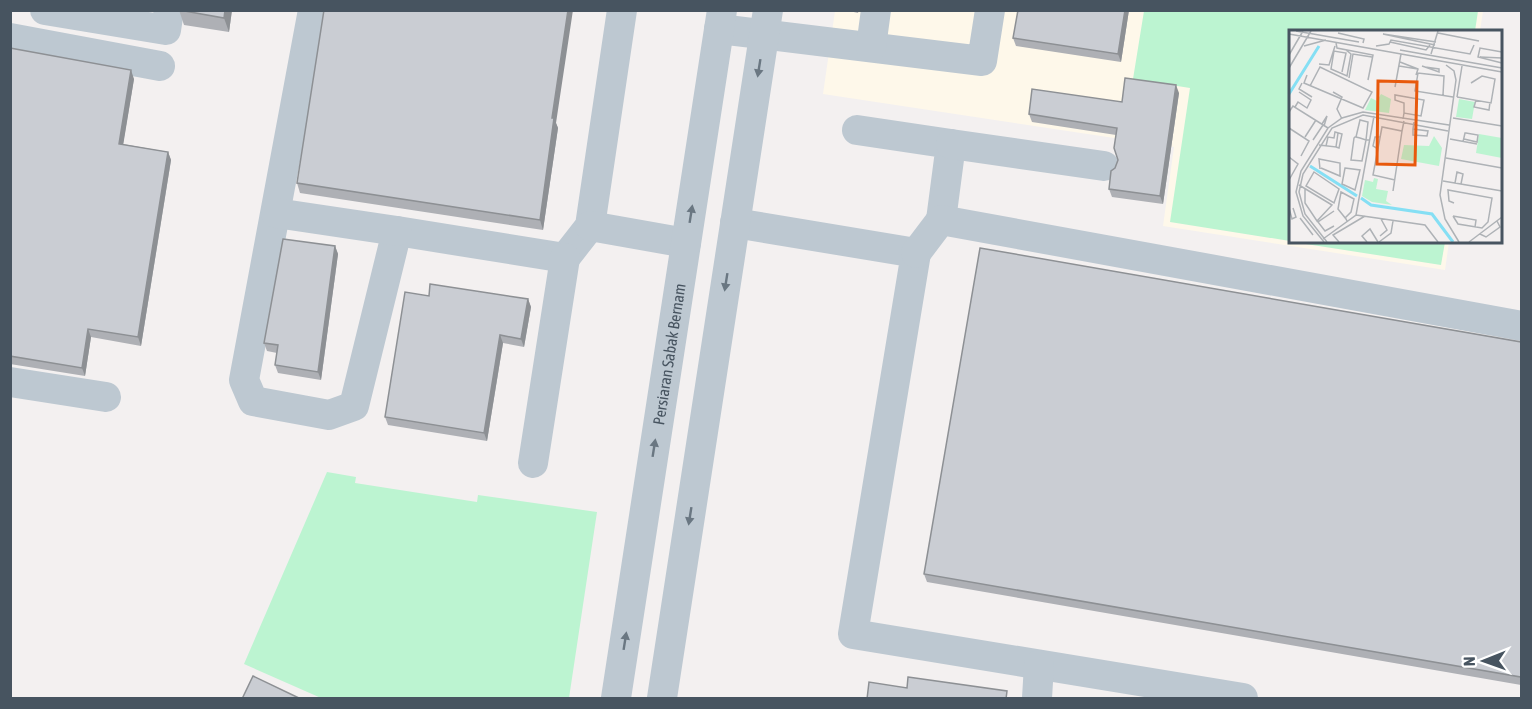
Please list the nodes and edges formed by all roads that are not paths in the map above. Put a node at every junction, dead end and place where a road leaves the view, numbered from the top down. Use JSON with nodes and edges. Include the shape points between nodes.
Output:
{"nodes":[{"id":1,"x":45,"y":10,"type":"edge"},
{"id":2,"x":169,"y":10,"type":"edge"},
{"id":3,"x":313,"y":10,"type":"edge"},
{"id":4,"x":622,"y":10,"type":"edge"},
{"id":5,"x":876,"y":10,"type":"edge"},
{"id":6,"x":990,"y":10,"type":"edge"},
{"id":7,"x":721,"y":20,"type":"edge"},
{"id":8,"x":766,"y":22,"type":"edge"},
{"id":9,"x":10,"y":38,"type":"edge"},
{"id":10,"x":871,"y":47,"type":"junction"},
{"id":11,"x":160,"y":66,"type":"dead end"},
{"id":12,"x":857,"y":130,"type":"dead end"},
{"id":13,"x":951,"y":144,"type":"junction"},
{"id":14,"x":1104,"y":166,"type":"dead end"},
{"id":15,"x":276,"y":213,"type":"junction"},
{"id":16,"x":941,"y":220,"type":"junction"},
{"id":17,"x":735,"y":223,"type":"junction"},
{"id":18,"x":590,"y":226,"type":"junction"},
{"id":19,"x":397,"y":231,"type":"junction"},
{"id":20,"x":686,"y":243,"type":"junction"},
{"id":21,"x":915,"y":254,"type":"junction"},
{"id":22,"x":566,"y":258,"type":"junction"},
{"id":23,"x":1521,"y":326,"type":"edge"},
{"id":24,"x":10,"y":382,"type":"edge"},
{"id":25,"x":106,"y":397,"type":"dead end"},
{"id":26,"x":533,"y":463,"type":"dead end"},
{"id":27,"x":1039,"y":665,"type":"junction"},
{"id":28,"x":616,"y":699,"type":"edge"},
{"id":29,"x":662,"y":699,"type":"edge"},
{"id":30,"x":1037,"y":699,"type":"edge"},
{"id":31,"x":1243,"y":699,"type":"edge"}],
"edges":[{"from":1,"to":2,"type":"street","via":[[166,30]]},
{"from":3,"to":15,"type":"street"},
{"from":4,"to":18,"type":"street"},
{"from":5,"to":10,"type":"street"},
{"from":6,"to":10,"type":"street","via":[[982,61]]},
{"from":7,"to":8,"type":"street"},
{"from":20,"to":7,"type":"street","name":"Persiaran Sabak Bernam","one_way":true},
{"from":8,"to":10,"type":"street"},
{"from":8,"to":17,"type":"street","one_way":true},
{"from":9,"to":11,"type":"street"},
{"from":12,"to":13,"type":"street"},
{"from":13,"to":14,"type":"street"},
{"from":13,"to":16,"type":"street"},
{"from":15,"to":19,"type":"street"},
{"from":15,"to":19,"type":"street","via":[[244,380],[253,400],[328,414],[354,406]]},
{"from":16,"to":21,"type":"street"},
{"from":16,"to":23,"type":"street"},
{"from":17,"to":21,"type":"street"},
{"from":17,"to":29,"type":"street","one_way":true},
{"from":18,"to":20,"type":"street"},
{"from":18,"to":22,"type":"street"},
{"from":19,"to":22,"type":"street"},
{"from":28,"to":20,"type":"street","name":"Persiaran Sabak Bernam","one_way":true},
{"from":21,"to":27,"type":"street","via":[[853,634]]},
{"from":22,"to":26,"type":"street"},
{"from":24,"to":25,"type":"street"},
{"from":27,"to":30,"type":"street"},
{"from":27,"to":31,"type":"street"}]}
